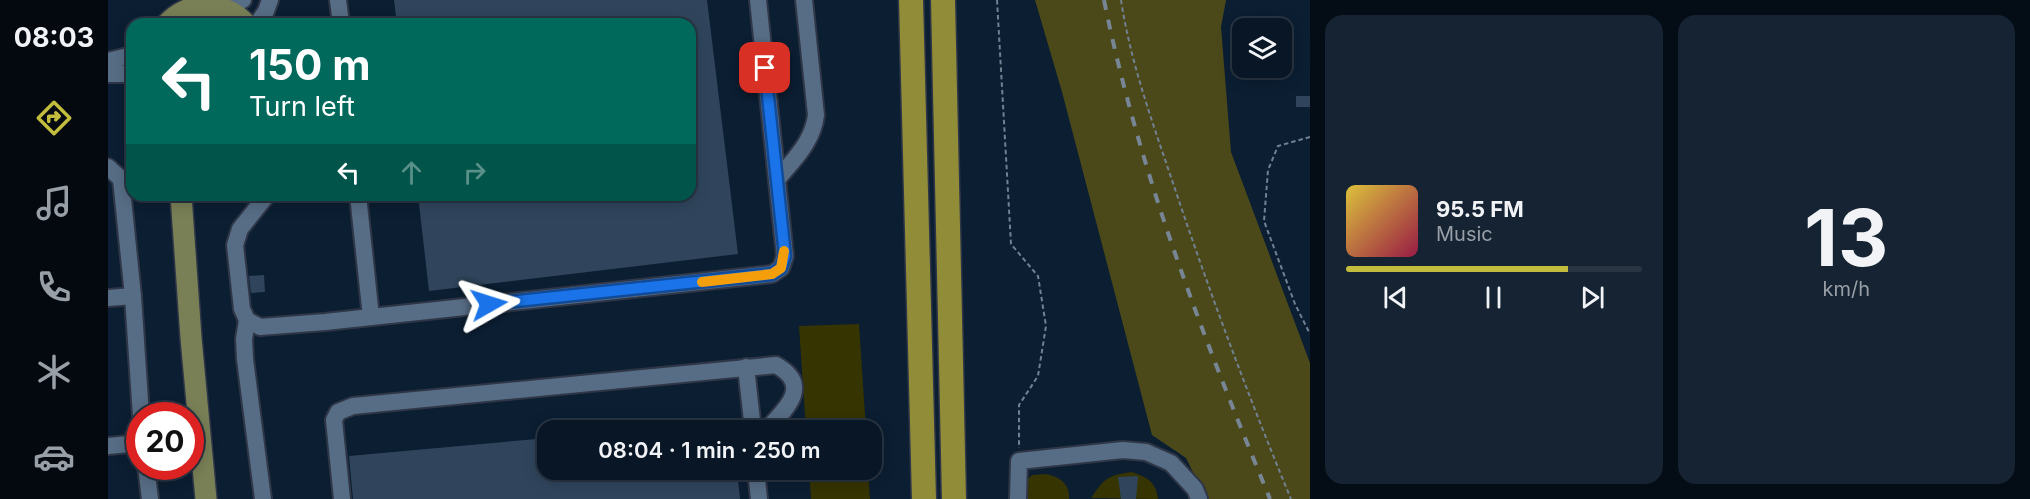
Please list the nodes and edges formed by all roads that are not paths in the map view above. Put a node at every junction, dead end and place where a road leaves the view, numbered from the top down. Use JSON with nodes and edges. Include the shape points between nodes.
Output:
{"nodes":[{"id":1,"x":168,"y":0,"type":"edge"},
{"id":2,"x":270,"y":0,"type":"edge"},
{"id":3,"x":338,"y":0,"type":"edge"},
{"id":4,"x":759,"y":0,"type":"edge"},
{"id":5,"x":804,"y":0,"type":"edge"},
{"id":6,"x":911,"y":0,"type":"edge"},
{"id":7,"x":943,"y":0,"type":"edge"},
{"id":8,"x":222,"y":3,"type":"edge"},
{"id":9,"x":168,"y":18,"type":"edge"},
{"id":10,"x":174,"y":18,"type":"edge"},
{"id":11,"x":240,"y":18,"type":"edge"},
{"id":12,"x":261,"y":18,"type":"edge"},
{"id":13,"x":340,"y":18,"type":"edge"},
{"id":14,"x":126,"y":56,"type":"edge"},
{"id":15,"x":108,"y":61,"type":"edge"},
{"id":16,"x":108,"y":74,"type":"edge"},
{"id":17,"x":126,"y":74,"type":"edge"},
{"id":18,"x":108,"y":167,"type":"edge"},
{"id":19,"x":777,"y":180,"type":"junction"},
{"id":20,"x":115,"y":200,"type":"edge"},
{"id":21,"x":262,"y":201,"type":"edge"},
{"id":22,"x":359,"y":201,"type":"edge"},
{"id":23,"x":184,"y":202,"type":"edge"},
{"id":24,"x":133,"y":296,"type":"junction"},
{"id":25,"x":108,"y":298,"type":"edge"},
{"id":26,"x":371,"y":316,"type":"junction"},
{"id":27,"x":247,"y":320,"type":"junction"},
{"id":28,"x":746,"y":367,"type":"junction"},
{"id":29,"x":140,"y":402,"type":"edge"},
{"id":30,"x":752,"y":420,"type":"edge"},
{"id":31,"x":775,"y":420,"type":"edge"},
{"id":32,"x":126,"y":445,"type":"edge"},
{"id":33,"x":108,"y":447,"type":"edge"},
{"id":34,"x":148,"y":480,"type":"edge"},
{"id":35,"x":757,"y":480,"type":"edge"},
{"id":36,"x":150,"y":499,"type":"edge"},
{"id":37,"x":206,"y":499,"type":"edge"},
{"id":38,"x":263,"y":499,"type":"edge"},
{"id":39,"x":342,"y":499,"type":"edge"},
{"id":40,"x":759,"y":499,"type":"edge"},
{"id":41,"x":924,"y":499,"type":"edge"},
{"id":42,"x":954,"y":499,"type":"edge"},
{"id":43,"x":1018,"y":499,"type":"edge"},
{"id":44,"x":1199,"y":499,"type":"edge"}],
"edges":[{"from":1,"to":9,"type":"main road"},
{"from":2,"to":12,"type":"street"},
{"from":3,"to":13,"type":"street"},
{"from":4,"to":19,"type":"street"},
{"from":5,"to":19,"type":"street","via":[[816,115],[811,137]]},
{"from":6,"to":41,"type":"highway"},
{"from":7,"to":42,"type":"highway"},
{"from":8,"to":10,"type":"main road","via":[[190,7]]},
{"from":8,"to":11,"type":"main road"},
{"from":14,"to":15,"type":"street"},
{"from":16,"to":17,"type":"street"},
{"from":18,"to":20,"type":"street","via":[[121,179]]},
{"from":19,"to":26,"type":"street","via":[[785,256],[781,268],[772,274]]},
{"from":20,"to":24,"type":"street"},
{"from":21,"to":27,"type":"street","via":[[240,229],[236,245],[242,309]]},
{"from":22,"to":26,"type":"street"},
{"from":23,"to":37,"type":"main road","via":[[191,338]]},
{"from":24,"to":25,"type":"street"},
{"from":24,"to":29,"type":"street"},
{"from":26,"to":27,"type":"street","via":[[273,327],[260,327]]},
{"from":27,"to":38,"type":"street","via":[[245,359]]},
{"from":28,"to":30,"type":"street"},
{"from":28,"to":31,"type":"street","via":[[776,365],[791,380],[792,402]]},
{"from":28,"to":39,"type":"street","via":[[344,408],[334,420]]},
{"from":32,"to":33,"type":"street"},
{"from":34,"to":36,"type":"street"},
{"from":35,"to":40,"type":"street"},
{"from":43,"to":44,"type":"street","via":[[1019,461],[1123,450],[1146,452],[1171,463]]}]}
